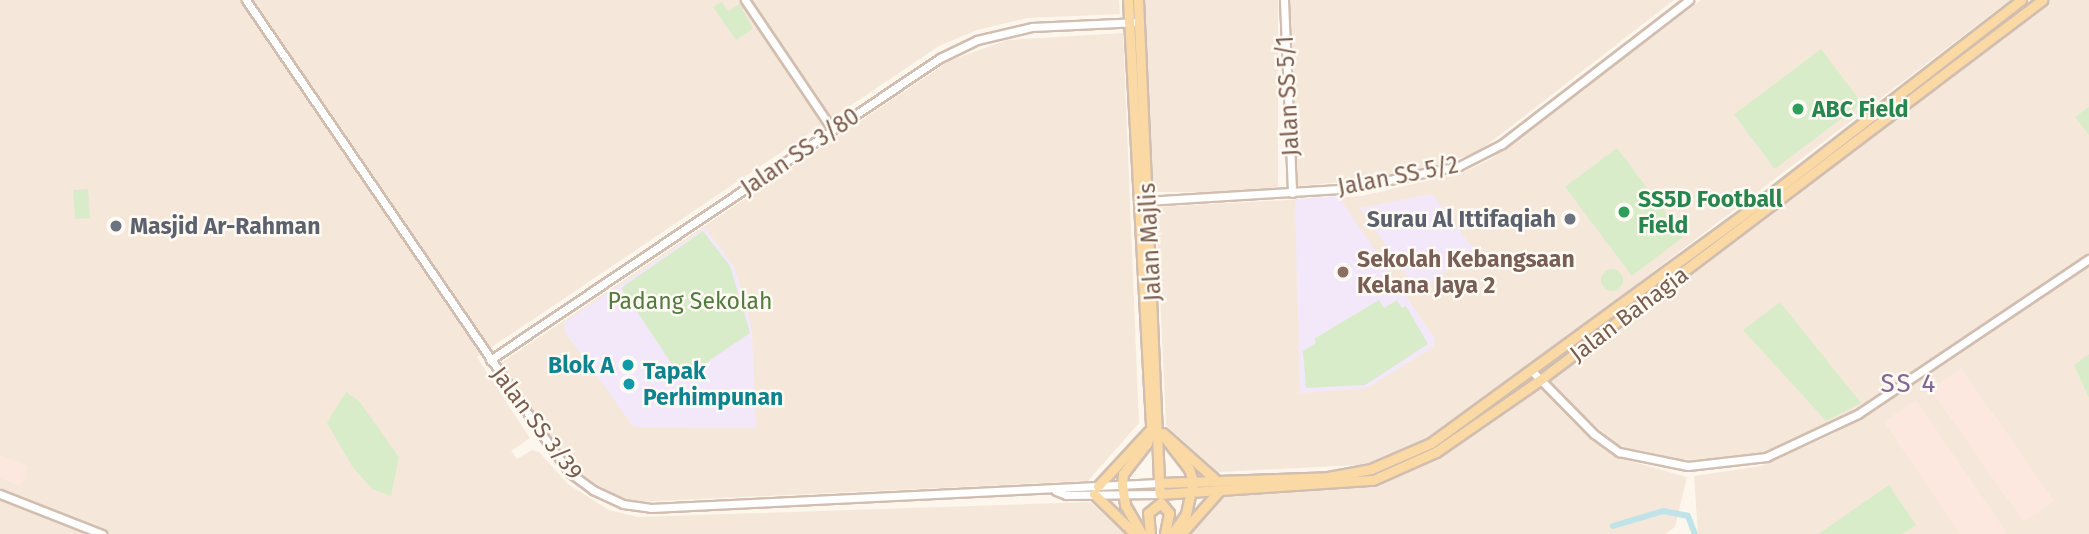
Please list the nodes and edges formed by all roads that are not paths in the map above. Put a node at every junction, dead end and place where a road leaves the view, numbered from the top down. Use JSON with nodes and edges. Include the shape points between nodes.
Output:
{"nodes":[{"id":1,"x":246,"y":0,"type":"edge"},
{"id":2,"x":745,"y":0,"type":"edge"},
{"id":3,"x":1128,"y":0,"type":"edge"},
{"id":4,"x":1138,"y":0,"type":"edge"},
{"id":5,"x":1283,"y":0,"type":"edge"},
{"id":6,"x":1689,"y":0,"type":"edge"},
{"id":7,"x":2021,"y":0,"type":"edge"},
{"id":8,"x":2042,"y":0,"type":"edge"},
{"id":9,"x":2012,"y":7,"type":"junction"},
{"id":10,"x":2020,"y":17,"type":"junction"},
{"id":11,"x":1134,"y":23,"type":"junction"},
{"id":12,"x":1988,"y":26,"type":"junction"},
{"id":13,"x":1996,"y":35,"type":"junction"},
{"id":14,"x":832,"y":129,"type":"junction"},
{"id":15,"x":1814,"y":160,"type":"junction"},
{"id":16,"x":1821,"y":170,"type":"junction"},
{"id":17,"x":1292,"y":193,"type":"junction"},
{"id":18,"x":1143,"y":201,"type":"junction"},
{"id":19,"x":2089,"y":259,"type":"edge"},
{"id":20,"x":490,"y":360,"type":"junction"},
{"id":21,"x":1533,"y":372,"type":"junction"},
{"id":22,"x":1540,"y":380,"type":"junction"},
{"id":23,"x":1155,"y":429,"type":"junction"},
{"id":24,"x":1193,"y":481,"type":"junction"},
{"id":25,"x":1160,"y":483,"type":"junction"},
{"id":26,"x":1218,"y":486,"type":"junction"},
{"id":27,"x":1096,"y":490,"type":"junction"},
{"id":28,"x":1122,"y":490,"type":"junction"},
{"id":29,"x":1192,"y":493,"type":"junction"},
{"id":30,"x":0,"y":494,"type":"edge"},
{"id":31,"x":1160,"y":494,"type":"junction"},
{"id":32,"x":102,"y":534,"type":"edge"},
{"id":33,"x":1135,"y":534,"type":"edge"},
{"id":34,"x":1142,"y":534,"type":"edge"},
{"id":35,"x":1150,"y":534,"type":"edge"},
{"id":36,"x":1165,"y":534,"type":"edge"},
{"id":37,"x":1172,"y":534,"type":"edge"},
{"id":38,"x":1181,"y":534,"type":"edge"}],
"edges":[{"from":1,"to":20,"type":"street","name":"Jalan SS 3/39"},
{"from":2,"to":14,"type":"street"},
{"from":3,"to":11,"type":"main road","name":"Jalan Majlis"},
{"from":4,"to":11,"type":"main road","name":"Jalan Majlis"},
{"from":5,"to":17,"type":"street","name":"Jalan SS 5/1"},
{"from":6,"to":17,"type":"street","name":"Jalan SS 5/2","via":[[1488,153],[1459,166],[1407,179]]},
{"from":7,"to":9,"type":"main road","name":"Jalan Bahagia"},
{"from":8,"to":10,"type":"main road","name":"Jalan Bahagia"},
{"from":9,"to":10,"type":"main road","via":[[2004,17],[2006,22]]},
{"from":9,"to":12,"type":"main road","name":"Jalan Bahagia"},
{"from":10,"to":13,"type":"main road","name":"Jalan Bahagia"},
{"from":11,"to":14,"type":"street","name":"Jalan SS 3/80","via":[[1045,25],[977,40],[940,58]]},
{"from":11,"to":18,"type":"main road","name":"Jalan Majlis"},
{"from":12,"to":13,"type":"main road","via":[[2002,23]]},
{"from":12,"to":15,"type":"main road","name":"Jalan Bahagia"},
{"from":13,"to":16,"type":"main road","name":"Jalan Bahagia"},
{"from":14,"to":20,"type":"street","name":"Jalan SS 3/80"},
{"from":15,"to":16,"type":"main road"},
{"from":15,"to":21,"type":"main road","name":"Jalan Bahagia"},
{"from":16,"to":22,"type":"main road","name":"Jalan Bahagia"},
{"from":17,"to":18,"type":"street","name":"Jalan SS 5/2"},
{"from":18,"to":23,"type":"main road","name":"Jalan Majlis"},
{"from":19,"to":22,"type":"street","via":[[1858,414],[1766,457],[1688,466],[1642,460],[1606,444]]},
{"from":20,"to":27,"type":"street","name":"Jalan SS 3/39","via":[[570,473],[593,491],[630,505],[651,508]]},
{"from":21,"to":22,"type":"street"},
{"from":21,"to":26,"type":"main road","name":"Jalan Bahagia","via":[[1431,443],[1371,469]]},
{"from":22,"to":26,"type":"main road","name":"Jalan Bahagia","via":[[1405,468],[1373,480],[1329,486]]},
{"from":23,"to":24,"type":"main road","via":[[1189,469]]},
{"from":23,"to":25,"type":"main road","name":"Jalan Majlis"},
{"from":23,"to":26,"type":"main road"},
{"from":23,"to":27,"type":"main road"},
{"from":23,"to":28,"type":"main road","via":[[1123,474]]},
{"from":24,"to":25,"type":"main road","name":"Jalan Bahagia"},
{"from":24,"to":26,"type":"main road","name":"Jalan Bahagia"},
{"from":24,"to":29,"type":"main road"},
{"from":25,"to":28,"type":"street","name":"Jalan SS 3/39"},
{"from":25,"to":31,"type":"main road","name":"Jalan Majlis"},
{"from":26,"to":29,"type":"main road","name":"Jalan Bahagia"},
{"from":26,"to":38,"type":"main road"},
{"from":27,"to":28,"type":"street","name":"Jalan SS 3/39"},
{"from":27,"to":33,"type":"main road"},
{"from":28,"to":31,"type":"street","name":"Jalan SS 3/39"},
{"from":28,"to":34,"type":"main road"},
{"from":29,"to":31,"type":"main road","name":"Jalan Bahagia"},
{"from":29,"to":37,"type":"main road","via":[[1186,514]]},
{"from":30,"to":32,"type":"street"},
{"from":35,"to":36,"type":"main road","via":[[1148,513],[1161,503],[1169,513]]}]}
